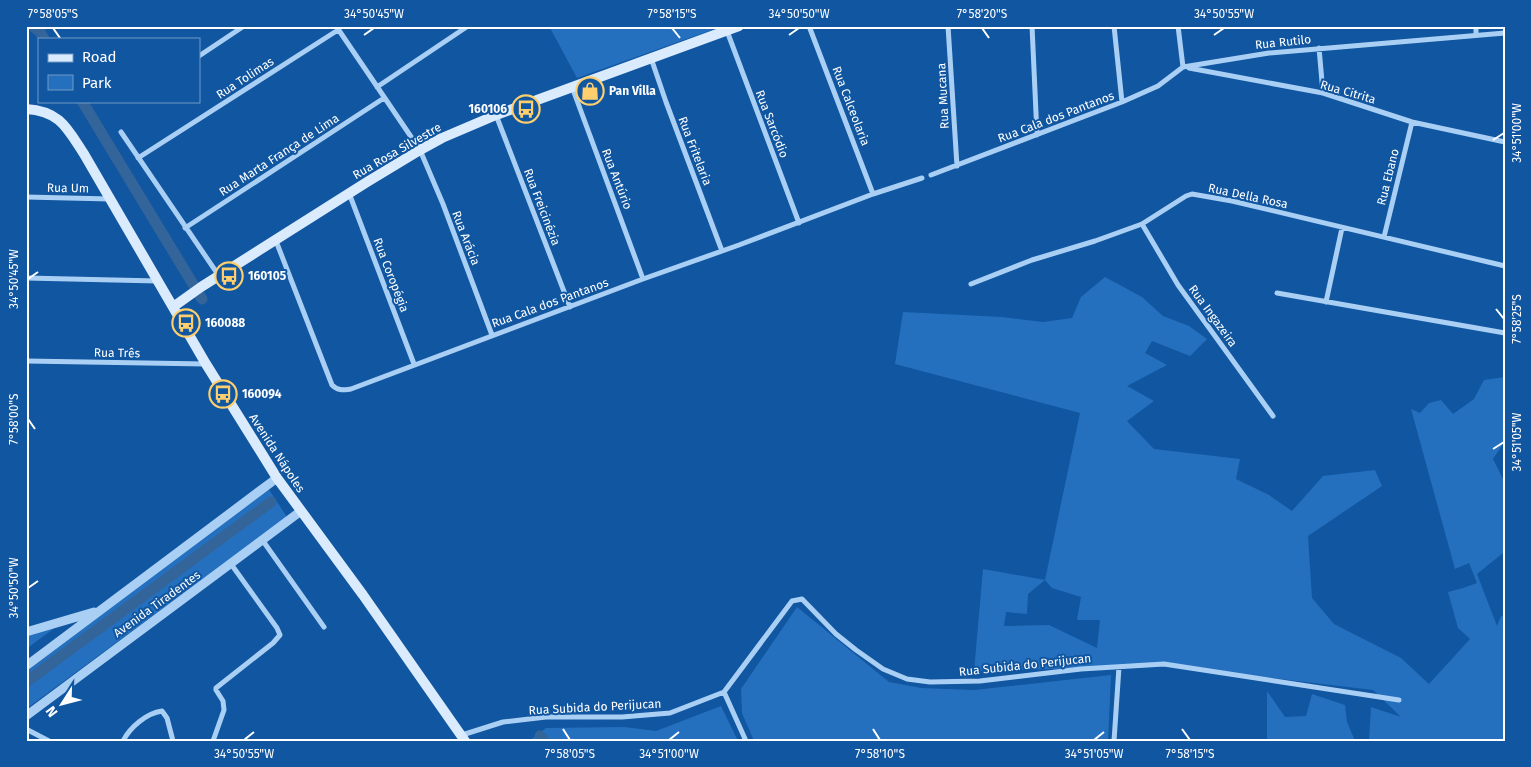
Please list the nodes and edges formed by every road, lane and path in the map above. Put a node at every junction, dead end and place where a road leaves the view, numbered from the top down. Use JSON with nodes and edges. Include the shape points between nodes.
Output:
{"nodes":[{"id":1,"x":244,"y":26,"type":"edge"},
{"id":2,"x":468,"y":26,"type":"edge"},
{"id":3,"x":739,"y":26,"type":"edge"},
{"id":4,"x":809,"y":26,"type":"edge"},
{"id":5,"x":948,"y":26,"type":"edge"},
{"id":6,"x":1032,"y":26,"type":"edge"},
{"id":7,"x":1114,"y":26,"type":"edge"},
{"id":8,"x":1178,"y":26,"type":"edge"},
{"id":9,"x":1476,"y":26,"type":"edge"},
{"id":10,"x":337,"y":28,"type":"edge"},
{"id":11,"x":727,"y":31,"type":"junction"},
{"id":12,"x":1505,"y":33,"type":"edge"},
{"id":13,"x":1476,"y":35,"type":"junction"},
{"id":14,"x":1318,"y":48,"type":"junction"},
{"id":15,"x":200,"y":55,"type":"edge"},
{"id":16,"x":651,"y":58,"type":"junction"},
{"id":17,"x":1183,"y":67,"type":"junction"},
{"id":18,"x":377,"y":87,"type":"junction"},
{"id":19,"x":572,"y":87,"type":"junction"},
{"id":20,"x":1323,"y":94,"type":"junction"},
{"id":21,"x":384,"y":98,"type":"junction"},
{"id":22,"x":1122,"y":102,"type":"junction"},
{"id":23,"x":26,"y":109,"type":"edge"},
{"id":24,"x":496,"y":115,"type":"junction"},
{"id":25,"x":1412,"y":122,"type":"junction"},
{"id":26,"x":121,"y":132,"type":"dead end"},
{"id":27,"x":1037,"y":135,"type":"junction"},
{"id":28,"x":1505,"y":142,"type":"edge"},
{"id":29,"x":420,"y":150,"type":"junction"},
{"id":30,"x":138,"y":158,"type":"junction"},
{"id":31,"x":957,"y":166,"type":"junction"},
{"id":32,"x":931,"y":175,"type":"dead end"},
{"id":33,"x":922,"y":178,"type":"dead end"},
{"id":34,"x":349,"y":193,"type":"junction"},
{"id":35,"x":873,"y":194,"type":"junction"},
{"id":36,"x":26,"y":198,"type":"edge"},
{"id":37,"x":110,"y":199,"type":"junction"},
{"id":38,"x":799,"y":223,"type":"junction"},
{"id":39,"x":1142,"y":224,"type":"junction"},
{"id":40,"x":185,"y":228,"type":"junction"},
{"id":41,"x":1342,"y":228,"type":"junction"},
{"id":42,"x":1384,"y":237,"type":"junction"},
{"id":43,"x":276,"y":241,"type":"junction"},
{"id":44,"x":722,"y":251,"type":"junction"},
{"id":45,"x":1505,"y":266,"type":"edge"},
{"id":46,"x":219,"y":276,"type":"junction"},
{"id":47,"x":26,"y":278,"type":"edge"},
{"id":48,"x":643,"y":279,"type":"junction"},
{"id":49,"x":158,"y":281,"type":"junction"},
{"id":50,"x":971,"y":284,"type":"dead end"},
{"id":51,"x":1277,"y":293,"type":"dead end"},
{"id":52,"x":1326,"y":302,"type":"junction"},
{"id":53,"x":174,"y":307,"type":"junction"},
{"id":54,"x":570,"y":307,"type":"junction"},
{"id":55,"x":1505,"y":333,"type":"edge"},
{"id":56,"x":492,"y":335,"type":"junction"},
{"id":57,"x":26,"y":361,"type":"edge"},
{"id":58,"x":206,"y":364,"type":"junction"},
{"id":59,"x":414,"y":364,"type":"junction"},
{"id":60,"x":1273,"y":416,"type":"dead end"},
{"id":61,"x":277,"y":478,"type":"junction"},
{"id":62,"x":302,"y":512,"type":"junction"},
{"id":63,"x":263,"y":541,"type":"junction"},
{"id":64,"x":231,"y":564,"type":"junction"},
{"id":65,"x":99,"y":610,"type":"junction"},
{"id":66,"x":324,"y":627,"type":"dead end"},
{"id":67,"x":26,"y":632,"type":"edge"},
{"id":68,"x":26,"y":666,"type":"edge"},
{"id":69,"x":1119,"y":666,"type":"junction"},
{"id":70,"x":724,"y":692,"type":"junction"},
{"id":71,"x":1399,"y":700,"type":"dead end"},
{"id":72,"x":26,"y":716,"type":"edge"},
{"id":73,"x":26,"y":729,"type":"edge"},
{"id":74,"x":463,"y":738,"type":"edge"},
{"id":75,"x":49,"y":741,"type":"edge"},
{"id":76,"x":123,"y":741,"type":"edge"},
{"id":77,"x":173,"y":741,"type":"edge"},
{"id":78,"x":214,"y":741,"type":"edge"},
{"id":79,"x":746,"y":741,"type":"edge"},
{"id":80,"x":1114,"y":741,"type":"edge"}],
"edges":[{"from":1,"to":15,"type":"street"},
{"from":2,"to":18,"type":"street"},
{"from":3,"to":11,"type":"main road","name":"Rua Rosa Silvestre"},
{"from":4,"to":35,"type":"street","name":"Rua Calceolaria"},
{"from":5,"to":31,"type":"street","name":"Rua Mucana"},
{"from":6,"to":27,"type":"street"},
{"from":7,"to":22,"type":"street"},
{"from":8,"to":17,"type":"street"},
{"from":9,"to":13,"type":"street"},
{"from":10,"to":18,"type":"street","name":"Rua Arácia"},
{"from":10,"to":30,"type":"street","name":"Rua Tolimas"},
{"from":11,"to":16,"type":"main road","name":"Rua Rosa Silvestre"},
{"from":11,"to":38,"type":"street","name":"Rua Sarcódio"},
{"from":12,"to":13,"type":"street","name":"Rua Rutilo"},
{"from":13,"to":14,"type":"street","name":"Rua Rutilo"},
{"from":14,"to":17,"type":"street","name":"Rua Rutilo"},
{"from":14,"to":20,"type":"street"},
{"from":16,"to":19,"type":"main road","name":"Rua Rosa Silvestre"},
{"from":16,"to":44,"type":"street","name":"Rua Fritelaria"},
{"from":17,"to":20,"type":"street","name":"Rua Citrita"},
{"from":17,"to":22,"type":"street","name":"Rua Cala dos Pantanos","via":[[1158,86]]},
{"from":18,"to":21,"type":"street","name":"Rua Arácia"},
{"from":19,"to":24,"type":"main road","name":"Rua Rosa Silvestre"},
{"from":19,"to":48,"type":"street","name":"Rua Antúrio"},
{"from":20,"to":25,"type":"street","name":"Rua Citrita"},
{"from":21,"to":29,"type":"street","name":"Rua Arácia"},
{"from":21,"to":40,"type":"street","name":"Rua Marta França de Lima"},
{"from":22,"to":27,"type":"street","name":"Rua Cala dos Pantanos"},
{"from":23,"to":37,"type":"main road","name":"Avenida Nápoles","via":[[55,116],[66,127]]},
{"from":24,"to":29,"type":"main road","name":"Rua Rosa Silvestre"},
{"from":24,"to":54,"type":"street","name":"Rua Freicinézia"},
{"from":25,"to":28,"type":"street","name":"Rua Citrita"},
{"from":25,"to":42,"type":"street","name":"Rua Ebano"},
{"from":26,"to":30,"type":"street"},
{"from":27,"to":31,"type":"street","name":"Rua Cala dos Pantanos"},
{"from":29,"to":34,"type":"main road","name":"Rua Rosa Silvestre"},
{"from":29,"to":56,"type":"street","name":"Rua Arácia"},
{"from":30,"to":40,"type":"street"},
{"from":31,"to":32,"type":"street","name":"Rua Cala dos Pantanos"},
{"from":33,"to":35,"type":"street","name":"Rua Cala dos Pantanos"},
{"from":34,"to":43,"type":"main road","name":"Rua Rosa Silvestre"},
{"from":34,"to":59,"type":"street","name":"Rua Coropégia"},
{"from":35,"to":38,"type":"street","name":"Rua Cala dos Pantanos"},
{"from":36,"to":37,"type":"street","name":"Rua Um"},
{"from":37,"to":49,"type":"main road","name":"Avenida Nápoles"},
{"from":38,"to":44,"type":"street","name":"Rua Cala dos Pantanos"},
{"from":39,"to":41,"type":"street","name":"Rua Della Rosa","via":[[1192,194]]},
{"from":39,"to":50,"type":"street","name":"Rua Della Rosa"},
{"from":39,"to":60,"type":"street","name":"Rua Ingazeira","via":[[1178,285]]},
{"from":40,"to":46,"type":"street"},
{"from":41,"to":42,"type":"street","name":"Rua Della Rosa"},
{"from":41,"to":52,"type":"street"},
{"from":42,"to":45,"type":"street","name":"Rua Della Rosa"},
{"from":43,"to":46,"type":"main road","name":"Rua Rosa Silvestre"},
{"from":43,"to":59,"type":"street","name":"Rua Cala dos Pantanos","via":[[336,389],[351,389]]},
{"from":44,"to":48,"type":"street","name":"Rua Cala dos Pantanos"},
{"from":46,"to":53,"type":"main road","name":"Rua Rosa Silvestre"},
{"from":47,"to":49,"type":"street"},
{"from":48,"to":54,"type":"street","name":"Rua Cala dos Pantanos"},
{"from":49,"to":53,"type":"main road","name":"Avenida Nápoles"},
{"from":51,"to":52,"type":"street"},
{"from":52,"to":55,"type":"street"},
{"from":53,"to":58,"type":"main road","name":"Avenida Nápoles"},
{"from":54,"to":56,"type":"street","name":"Rua Cala dos Pantanos"},
{"from":56,"to":59,"type":"street","name":"Rua Cala dos Pantanos"},
{"from":57,"to":58,"type":"street","name":"Rua Três"},
{"from":58,"to":61,"type":"main road","name":"Avenida Nápoles"},
{"from":61,"to":62,"type":"main road","name":"Avenida Nápoles"},
{"from":61,"to":65,"type":"street"},
{"from":62,"to":63,"type":"street","name":"Avenida Tiradentes"},
{"from":62,"to":74,"type":"main road","name":"Avenida Nápoles"},
{"from":63,"to":64,"type":"street","name":"Avenida Tiradentes"},
{"from":63,"to":66,"type":"street"},
{"from":64,"to":72,"type":"street","name":"Avenida Tiradentes"},
{"from":64,"to":78,"type":"street","via":[[280,635],[216,690],[224,710]]},
{"from":65,"to":67,"type":"street"},
{"from":65,"to":68,"type":"street"},
{"from":69,"to":70,"type":"street","name":"Rua Subida do Perijucan","via":[[980,682],[908,679],[884,669],[856,650],[802,599],[792,602]]},
{"from":69,"to":71,"type":"street","name":"Rua Subida do Perijucan","via":[[1164,664]]},
{"from":69,"to":80,"type":"street"},
{"from":70,"to":74,"type":"street","name":"Rua Subida do Perijucan","via":[[670,713],[546,717],[503,722]]},
{"from":70,"to":79,"type":"street"},
{"from":73,"to":75,"type":"street"},
{"from":76,"to":77,"type":"street","via":[[132,728],[162,711]]}]}
